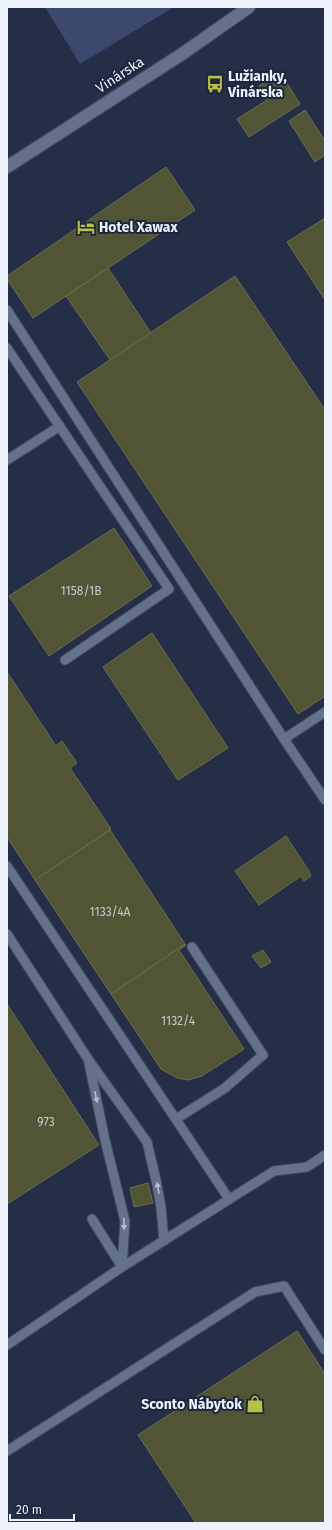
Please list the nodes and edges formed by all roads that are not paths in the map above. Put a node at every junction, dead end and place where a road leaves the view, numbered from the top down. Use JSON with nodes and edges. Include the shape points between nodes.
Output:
{"nodes":[{"id":1,"x":249,"y":7,"type":"edge"},
{"id":2,"x":7,"y":167,"type":"edge"},
{"id":3,"x":7,"y":310,"type":"edge"},
{"id":4,"x":7,"y":348,"type":"edge"},
{"id":5,"x":60,"y":426,"type":"junction"},
{"id":6,"x":7,"y":460,"type":"edge"},
{"id":7,"x":65,"y":660,"type":"dead end"},
{"id":8,"x":325,"y":712,"type":"edge"},
{"id":9,"x":284,"y":739,"type":"junction"},
{"id":10,"x":325,"y":800,"type":"edge"},
{"id":11,"x":7,"y":866,"type":"edge"},
{"id":12,"x":7,"y":934,"type":"edge"},
{"id":13,"x":192,"y":947,"type":"dead end"},
{"id":14,"x":88,"y":1059,"type":"junction"},
{"id":15,"x":176,"y":1119,"type":"junction"},
{"id":16,"x":325,"y":1155,"type":"edge"},
{"id":17,"x":229,"y":1199,"type":"junction"},
{"id":18,"x":92,"y":1218,"type":"dead end"},
{"id":19,"x":164,"y":1241,"type":"junction"},
{"id":20,"x":122,"y":1267,"type":"junction"},
{"id":21,"x":7,"y":1345,"type":"edge"},
{"id":22,"x":325,"y":1350,"type":"edge"},
{"id":23,"x":7,"y":1451,"type":"edge"}],
"edges":[{"from":1,"to":2,"type":"street","name":"Vinárska","via":[[182,54]]},
{"from":3,"to":9,"type":"lane"},
{"from":4,"to":5,"type":"lane"},
{"from":5,"to":6,"type":"lane"},
{"from":5,"to":7,"type":"lane","via":[[170,589]]},
{"from":8,"to":9,"type":"lane"},
{"from":9,"to":10,"type":"lane"},
{"from":11,"to":15,"type":"lane"},
{"from":12,"to":14,"type":"lane"},
{"from":13,"to":15,"type":"lane","via":[[263,1055],[225,1088]]},
{"from":19,"to":14,"type":"lane","one_way":true,"via":[[160,1201],[147,1142]]},
{"from":14,"to":20,"type":"lane","one_way":true,"via":[[125,1221]]},
{"from":15,"to":17,"type":"lane"},
{"from":16,"to":17,"type":"lane","via":[[307,1167],[274,1170]]},
{"from":17,"to":19,"type":"lane"},
{"from":18,"to":20,"type":"lane"},
{"from":19,"to":20,"type":"lane"},
{"from":20,"to":21,"type":"lane"},
{"from":22,"to":23,"type":"lane","via":[[284,1286],[255,1292]]}]}
